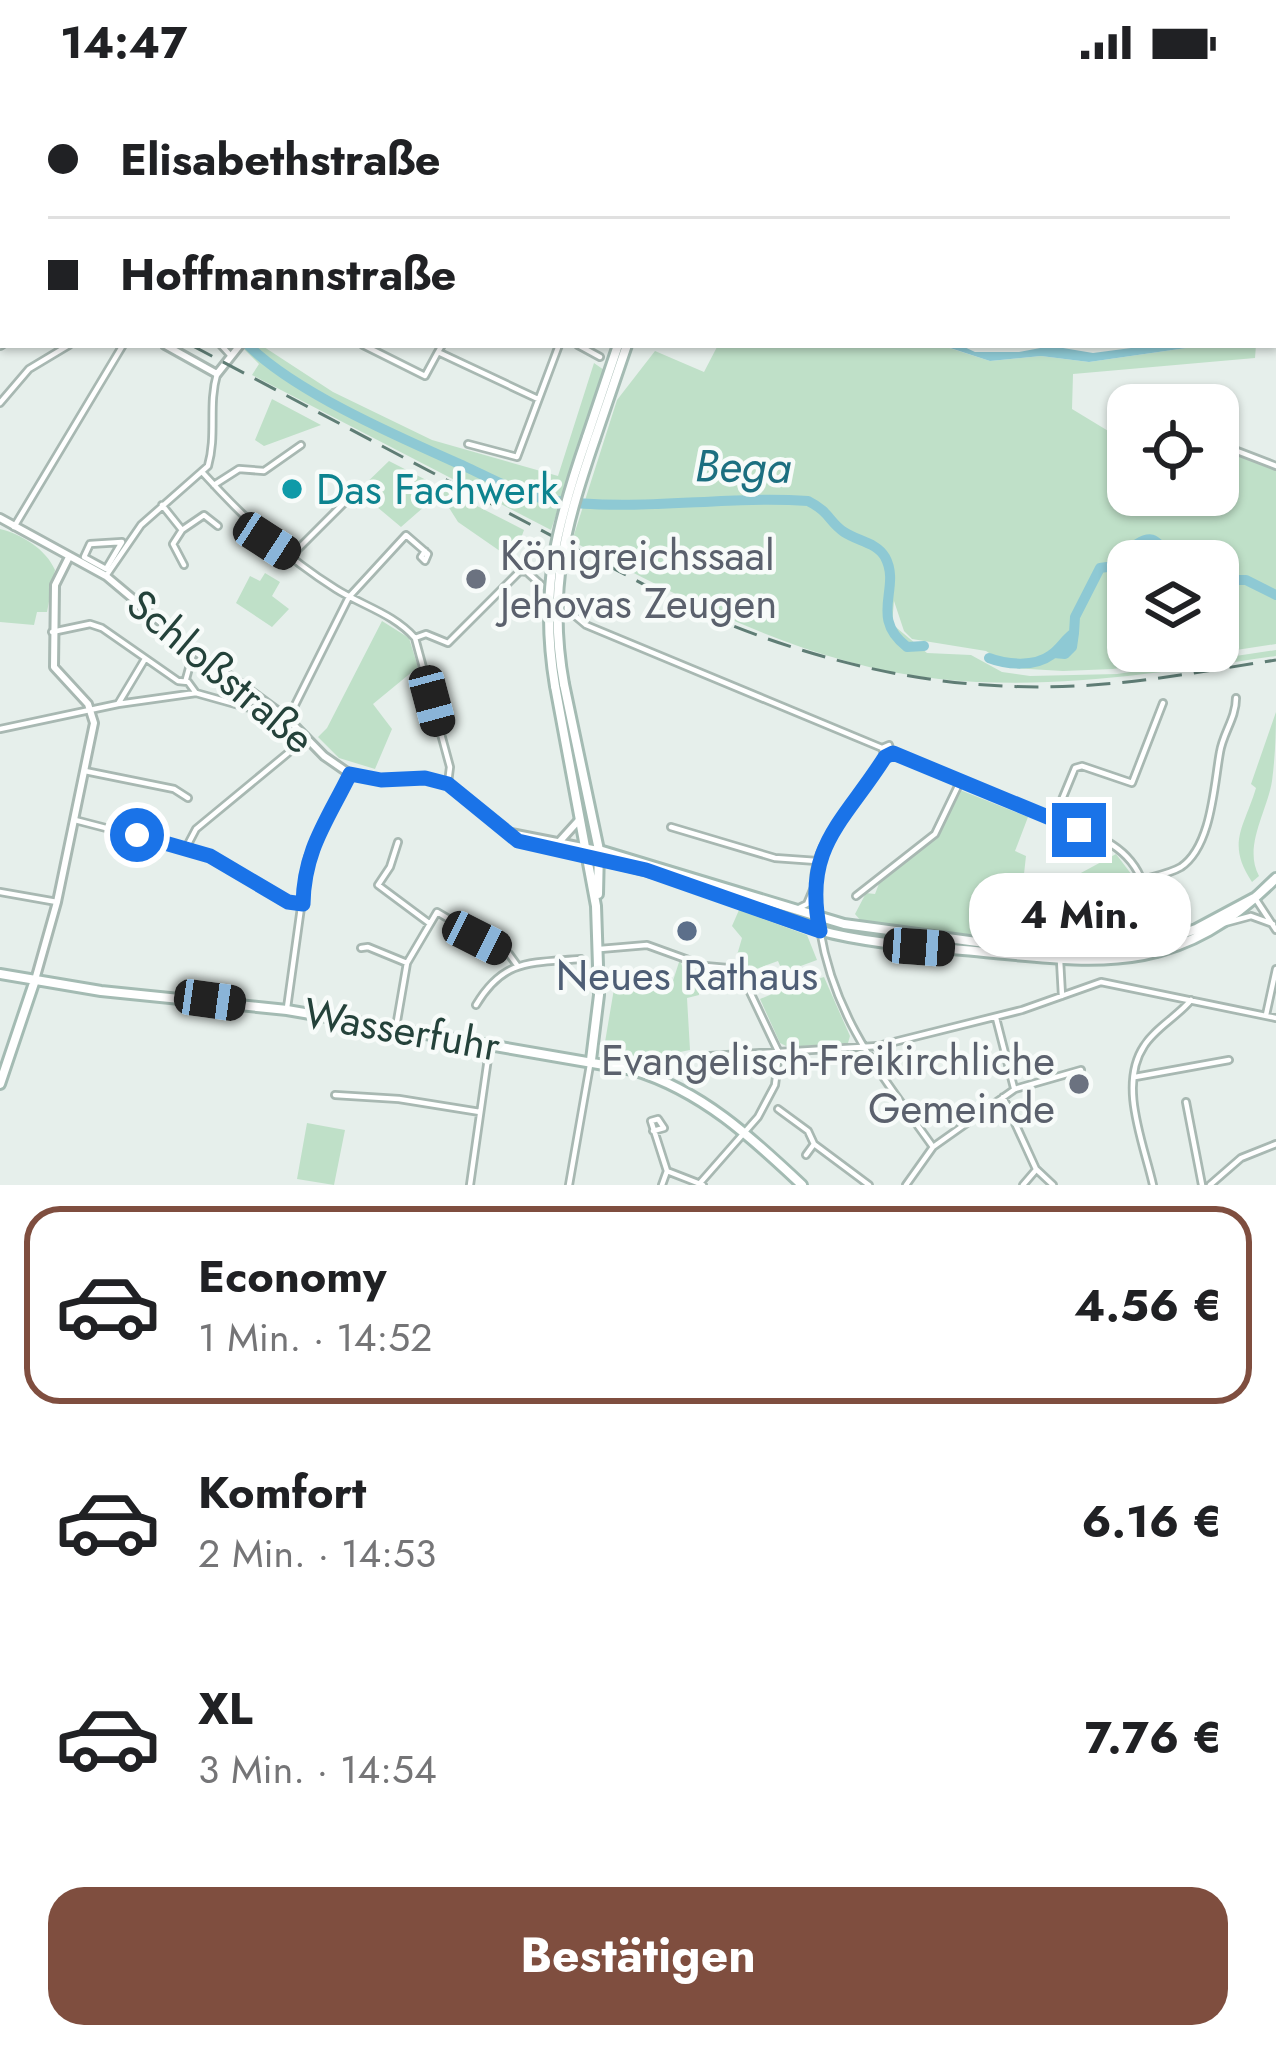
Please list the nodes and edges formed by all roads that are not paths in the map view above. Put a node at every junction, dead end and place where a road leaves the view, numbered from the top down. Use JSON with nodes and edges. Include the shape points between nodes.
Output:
{"nodes":[{"id":1,"x":64,"y":348,"type":"edge"},
{"id":2,"x":121,"y":348,"type":"edge"},
{"id":3,"x":170,"y":348,"type":"edge"},
{"id":4,"x":369,"y":348,"type":"edge"},
{"id":5,"x":558,"y":348,"type":"edge"},
{"id":6,"x":584,"y":348,"type":"edge"},
{"id":7,"x":621,"y":348,"type":"edge"},
{"id":8,"x":440,"y":349,"type":"edge"},
{"id":9,"x":235,"y":350,"type":"edge"},
{"id":10,"x":600,"y":357,"type":"dead end"},
{"id":11,"x":217,"y":374,"type":"junction"},
{"id":12,"x":538,"y":399,"type":"junction"},
{"id":13,"x":0,"y":404,"type":"edge"},
{"id":14,"x":468,"y":444,"type":"dead end"},
{"id":15,"x":301,"y":445,"type":"dead end"},
{"id":16,"x":1239,"y":452,"type":"edge"},
{"id":17,"x":1276,"y":466,"type":"edge"},
{"id":18,"x":203,"y":473,"type":"junction"},
{"id":19,"x":214,"y":485,"type":"junction"},
{"id":20,"x":356,"y":492,"type":"dead end"},
{"id":21,"x":162,"y":505,"type":"junction"},
{"id":22,"x":0,"y":518,"type":"edge"},
{"id":23,"x":218,"y":526,"type":"dead end"},
{"id":24,"x":14,"y":527,"type":"junction"},
{"id":25,"x":182,"y":530,"type":"junction"},
{"id":26,"x":122,"y":542,"type":"joint"},
{"id":27,"x":424,"y":551,"type":"dead end"},
{"id":28,"x":290,"y":556,"type":"junction"},
{"id":29,"x":69,"y":557,"type":"junction"},
{"id":30,"x":184,"y":565,"type":"dead end"},
{"id":31,"x":106,"y":576,"type":"junction"},
{"id":32,"x":349,"y":597,"type":"junction"},
{"id":33,"x":52,"y":632,"type":"junction"},
{"id":34,"x":415,"y":638,"type":"junction"},
{"id":35,"x":194,"y":650,"type":"junction"},
{"id":36,"x":145,"y":659,"type":"junction"},
{"id":37,"x":185,"y":681,"type":"junction"},
{"id":38,"x":559,"y":685,"type":"junction"},
{"id":39,"x":196,"y":693,"type":"junction"},
{"id":40,"x":1236,"y":698,"type":"dead end"},
{"id":41,"x":1163,"y":703,"type":"dead end"},
{"id":42,"x":118,"y":704,"type":"junction"},
{"id":43,"x":271,"y":707,"type":"junction"},
{"id":44,"x":92,"y":710,"type":"junction"},
{"id":45,"x":288,"y":719,"type":"junction"},
{"id":46,"x":0,"y":730,"type":"edge"},
{"id":47,"x":882,"y":748,"type":"junction"},
{"id":48,"x":287,"y":753,"type":"dead end"},
{"id":49,"x":893,"y":753,"type":"junction"},
{"id":50,"x":885,"y":757,"type":"junction"},
{"id":51,"x":85,"y":771,"type":"junction"},
{"id":52,"x":350,"y":774,"type":"junction"},
{"id":53,"x":960,"y":782,"type":"junction"},
{"id":54,"x":448,"y":784,"type":"junction"},
{"id":55,"x":188,"y":797,"type":"dead end"},
{"id":56,"x":581,"y":815,"type":"junction"},
{"id":57,"x":1054,"y":819,"type":"junction"},
{"id":58,"x":75,"y":820,"type":"junction"},
{"id":59,"x":671,"y":827,"type":"dead end"},
{"id":60,"x":507,"y":833,"type":"junction"},
{"id":61,"x":398,"y":842,"type":"dead end"},
{"id":62,"x":556,"y":842,"type":"junction"},
{"id":63,"x":186,"y":848,"type":"junction"},
{"id":64,"x":589,"y":853,"type":"junction"},
{"id":65,"x":600,"y":855,"type":"junction"},
{"id":66,"x":818,"y":861,"type":"junction"},
{"id":67,"x":1145,"y":879,"type":"junction"},
{"id":68,"x":1272,"y":882,"type":"edge"},
{"id":69,"x":815,"y":885,"type":"junction"},
{"id":70,"x":0,"y":892,"type":"edge"},
{"id":71,"x":856,"y":896,"type":"dead end"},
{"id":72,"x":1255,"y":898,"type":"junction"},
{"id":73,"x":57,"y":902,"type":"junction"},
{"id":74,"x":303,"y":904,"type":"junction"},
{"id":75,"x":596,"y":906,"type":"junction"},
{"id":76,"x":793,"y":909,"type":"junction"},
{"id":77,"x":818,"y":917,"type":"junction"},
{"id":78,"x":429,"y":923,"type":"junction"},
{"id":79,"x":1225,"y":923,"type":"junction"},
{"id":80,"x":1274,"y":927,"type":"edge"},
{"id":81,"x":820,"y":931,"type":"junction"},
{"id":82,"x":361,"y":948,"type":"dead end"},
{"id":83,"x":600,"y":949,"type":"junction"},
{"id":84,"x":1155,"y":949,"type":"junction"},
{"id":85,"x":581,"y":959,"type":"dead end"},
{"id":86,"x":1060,"y":960,"type":"junction"},
{"id":87,"x":407,"y":963,"type":"junction"},
{"id":88,"x":517,"y":965,"type":"junction"},
{"id":89,"x":1276,"y":969,"type":"edge"},
{"id":90,"x":0,"y":974,"type":"edge"},
{"id":91,"x":35,"y":980,"type":"junction"},
{"id":92,"x":1062,"y":995,"type":"junction"},
{"id":93,"x":1191,"y":1000,"type":"junction"},
{"id":94,"x":476,"y":1005,"type":"dead end"},
{"id":95,"x":287,"y":1010,"type":"junction"},
{"id":96,"x":1266,"y":1016,"type":"junction"},
{"id":97,"x":996,"y":1018,"type":"junction"},
{"id":98,"x":1276,"y":1018,"type":"edge"},
{"id":99,"x":396,"y":1027,"type":"junction"},
{"id":100,"x":490,"y":1044,"type":"junction"},
{"id":101,"x":860,"y":1048,"type":"junction"},
{"id":102,"x":779,"y":1053,"type":"junction"},
{"id":103,"x":591,"y":1060,"type":"junction"},
{"id":104,"x":1229,"y":1060,"type":"dead end"},
{"id":105,"x":682,"y":1064,"type":"dead end"},
{"id":106,"x":1082,"y":1070,"type":"dead end"},
{"id":107,"x":1133,"y":1078,"type":"junction"},
{"id":108,"x":0,"y":1084,"type":"edge"},
{"id":109,"x":1015,"y":1089,"type":"junction"},
{"id":110,"x":334,"y":1095,"type":"dead end"},
{"id":111,"x":1003,"y":1097,"type":"junction"},
{"id":112,"x":1186,"y":1102,"type":"dead end"},
{"id":113,"x":778,"y":1108,"type":"dead end"},
{"id":114,"x":481,"y":1112,"type":"junction"},
{"id":115,"x":653,"y":1131,"type":"dead end"},
{"id":116,"x":746,"y":1133,"type":"junction"},
{"id":117,"x":814,"y":1144,"type":"junction"},
{"id":118,"x":1276,"y":1144,"type":"edge"},
{"id":119,"x":933,"y":1147,"type":"junction"},
{"id":120,"x":806,"y":1155,"type":"dead end"},
{"id":121,"x":1036,"y":1169,"type":"junction"},
{"id":122,"x":668,"y":1171,"type":"junction"},
{"id":123,"x":702,"y":1184,"type":"edge"},
{"id":124,"x":470,"y":1185,"type":"edge"},
{"id":125,"x":569,"y":1185,"type":"edge"},
{"id":126,"x":662,"y":1185,"type":"edge"},
{"id":127,"x":802,"y":1185,"type":"edge"},
{"id":128,"x":869,"y":1185,"type":"edge"},
{"id":129,"x":906,"y":1185,"type":"edge"},
{"id":130,"x":1023,"y":1185,"type":"edge"},
{"id":131,"x":1053,"y":1185,"type":"edge"},
{"id":132,"x":1154,"y":1185,"type":"edge"},
{"id":133,"x":1206,"y":1185,"type":"edge"}],
"edges":[{"from":1,"to":13,"type":"street","via":[[28,369]]},
{"from":2,"to":24,"type":"street"},
{"from":3,"to":11,"type":"street"},
{"from":4,"to":8,"type":"street","via":[[425,376]]},
{"from":5,"to":12,"type":"street"},
{"from":6,"to":10,"type":"street"},
{"from":7,"to":38,"type":"main road","bridge":true,"via":[[561,544]]},
{"from":8,"to":12,"type":"street"},
{"from":9,"to":11,"type":"street"},
{"from":11,"to":18,"type":"street"},
{"from":12,"to":14,"type":"street","via":[[517,457]]},
{"from":15,"to":19,"type":"street","via":[[264,471],[239,469]]},
{"from":16,"to":17,"type":"street"},
{"from":18,"to":19,"type":"street"},
{"from":18,"to":21,"type":"street"},
{"from":19,"to":28,"type":"street"},
{"from":20,"to":28,"type":"street"},
{"from":21,"to":25,"type":"street"},
{"from":21,"to":31,"type":"street"},
{"from":22,"to":24,"type":"street","name":"Schloßstraße"},
{"from":23,"to":25,"type":"street","via":[[204,515]]},
{"from":24,"to":29,"type":"street","name":"Schloßstraße"},
{"from":25,"to":30,"type":"street","via":[[173,544]]},
{"from":26,"to":26,"type":"street","via":[[106,569],[83,557],[90,544]]},
{"from":27,"to":32,"type":"street","via":[[406,535]]},
{"from":28,"to":32,"type":"street"},
{"from":29,"to":31,"type":"street","name":"Schloßstraße"},
{"from":29,"to":33,"type":"street","via":[[56,585]]},
{"from":31,"to":35,"type":"street","name":"Schloßstraße"},
{"from":32,"to":34,"type":"street"},
{"from":32,"to":45,"type":"street"},
{"from":33,"to":36,"type":"street","via":[[90,624]]},
{"from":33,"to":44,"type":"street","via":[[54,667]]},
{"from":34,"to":47,"type":"street","via":[[453,640],[527,572],[586,625]]},
{"from":34,"to":54,"type":"street"},
{"from":35,"to":37,"type":"street"},
{"from":35,"to":43,"type":"street","name":"Schloßstraße"},
{"from":36,"to":37,"type":"street"},
{"from":36,"to":42,"type":"street"},
{"from":37,"to":39,"type":"street"},
{"from":38,"to":56,"type":"main road"},
{"from":38,"to":65,"type":"main road"},
{"from":39,"to":42,"type":"street"},
{"from":39,"to":43,"type":"street"},
{"from":40,"to":67,"type":"street","via":[[1215,799],[1192,855]]},
{"from":41,"to":57,"type":"street","via":[[1132,783],[1075,768]]},
{"from":42,"to":44,"type":"street"},
{"from":43,"to":45,"type":"street","name":"Schloßstraße"},
{"from":44,"to":46,"type":"street"},
{"from":44,"to":51,"type":"street"},
{"from":45,"to":52,"type":"street","name":"Schloßstraße"},
{"from":47,"to":49,"type":"street","via":[[890,745]]},
{"from":47,"to":50,"type":"street"},
{"from":48,"to":63,"type":"street","via":[[196,829]]},
{"from":49,"to":50,"type":"street"},
{"from":49,"to":53,"type":"street"},
{"from":50,"to":66,"type":"street"},
{"from":51,"to":55,"type":"street"},
{"from":51,"to":58,"type":"street"},
{"from":52,"to":54,"type":"street","name":"Schloßstraße"},
{"from":52,"to":74,"type":"street","via":[[312,843]]},
{"from":53,"to":57,"type":"street"},
{"from":53,"to":71,"type":"street","via":[[935,834]]},
{"from":54,"to":60,"type":"street"},
{"from":56,"to":62,"type":"street"},
{"from":56,"to":64,"type":"main road"},
{"from":57,"to":67,"type":"street","via":[[1116,846]]},
{"from":58,"to":63,"type":"street"},
{"from":58,"to":73,"type":"street"},
{"from":59,"to":66,"type":"street","via":[[776,859]]},
{"from":60,"to":62,"type":"street"},
{"from":60,"to":64,"type":"street","via":[[529,845]]},
{"from":61,"to":78,"type":"street","via":[[378,885]]},
{"from":62,"to":64,"type":"street"},
{"from":63,"to":74,"type":"street"},
{"from":64,"to":65,"type":"street"},
{"from":64,"to":75,"type":"main road"},
{"from":65,"to":75,"type":"main road"},
{"from":65,"to":76,"type":"main road"},
{"from":65,"to":81,"type":"main road"},
{"from":66,"to":69,"type":"street"},
{"from":67,"to":84,"type":"street"},
{"from":68,"to":72,"type":"main road"},
{"from":69,"to":76,"type":"street","via":[[806,905]]},
{"from":69,"to":77,"type":"street"},
{"from":70,"to":73,"type":"street"},
{"from":72,"to":79,"type":"main road"},
{"from":72,"to":80,"type":"street"},
{"from":72,"to":84,"type":"main road"},
{"from":73,"to":91,"type":"street"},
{"from":74,"to":95,"type":"street"},
{"from":75,"to":83,"type":"main road"},
{"from":76,"to":77,"type":"main road"},
{"from":77,"to":81,"type":"street"},
{"from":77,"to":84,"type":"main road","via":[[1052,952]]},
{"from":78,"to":87,"type":"street"},
{"from":78,"to":88,"type":"street","via":[[437,912]]},
{"from":79,"to":80,"type":"street","via":[[1251,916]]},
{"from":79,"to":84,"type":"main road"},
{"from":81,"to":86,"type":"main road"},
{"from":81,"to":101,"type":"street"},
{"from":82,"to":87,"type":"street"},
{"from":83,"to":102,"type":"street","via":[[647,945],[705,966],[739,968]]},
{"from":83,"to":103,"type":"main road"},
{"from":84,"to":86,"type":"main road","via":[[1125,961]]},
{"from":85,"to":88,"type":"street"},
{"from":86,"to":92,"type":"street"},
{"from":87,"to":99,"type":"street"},
{"from":88,"to":94,"type":"street","via":[[492,981]]},
{"from":89,"to":96,"type":"street"},
{"from":90,"to":91,"type":"main road","name":"Wasserfuhr"},
{"from":91,"to":95,"type":"main road","name":"Wasserfuhr"},
{"from":91,"to":108,"type":"main road"},
{"from":92,"to":93,"type":"street","via":[[1101,982]]},
{"from":92,"to":97,"type":"street"},
{"from":93,"to":96,"type":"street"},
{"from":93,"to":107,"type":"street","via":[[1145,1043]]},
{"from":95,"to":99,"type":"main road","name":"Wasserfuhr"},
{"from":96,"to":98,"type":"street"},
{"from":97,"to":101,"type":"street"},
{"from":97,"to":109,"type":"street"},
{"from":99,"to":100,"type":"main road","name":"Wasserfuhr"},
{"from":100,"to":103,"type":"main road","name":"Wasserfuhr"},
{"from":100,"to":114,"type":"street"},
{"from":101,"to":102,"type":"street"},
{"from":101,"to":119,"type":"street"},
{"from":102,"to":105,"type":"street"},
{"from":102,"to":116,"type":"street","via":[[768,1101]]},
{"from":103,"to":116,"type":"main road","name":"Wasserfuhr","via":[[667,1082]]},
{"from":103,"to":125,"type":"street"},
{"from":104,"to":107,"type":"street"},
{"from":106,"to":109,"type":"street"},
{"from":107,"to":132,"type":"street"},
{"from":109,"to":111,"type":"street"},
{"from":110,"to":114,"type":"street"},
{"from":111,"to":119,"type":"street"},
{"from":111,"to":121,"type":"street"},
{"from":112,"to":133,"type":"street"},
{"from":113,"to":117,"type":"street"},
{"from":114,"to":124,"type":"street"},
{"from":115,"to":122,"type":"street"},
{"from":116,"to":123,"type":"street"},
{"from":116,"to":127,"type":"main road","name":"Wasserfuhr"},
{"from":117,"to":120,"type":"street"},
{"from":117,"to":128,"type":"street"},
{"from":118,"to":133,"type":"street"},
{"from":119,"to":129,"type":"street"},
{"from":121,"to":130,"type":"street"},
{"from":121,"to":131,"type":"street"},
{"from":122,"to":123,"type":"street"},
{"from":122,"to":126,"type":"street"}]}
